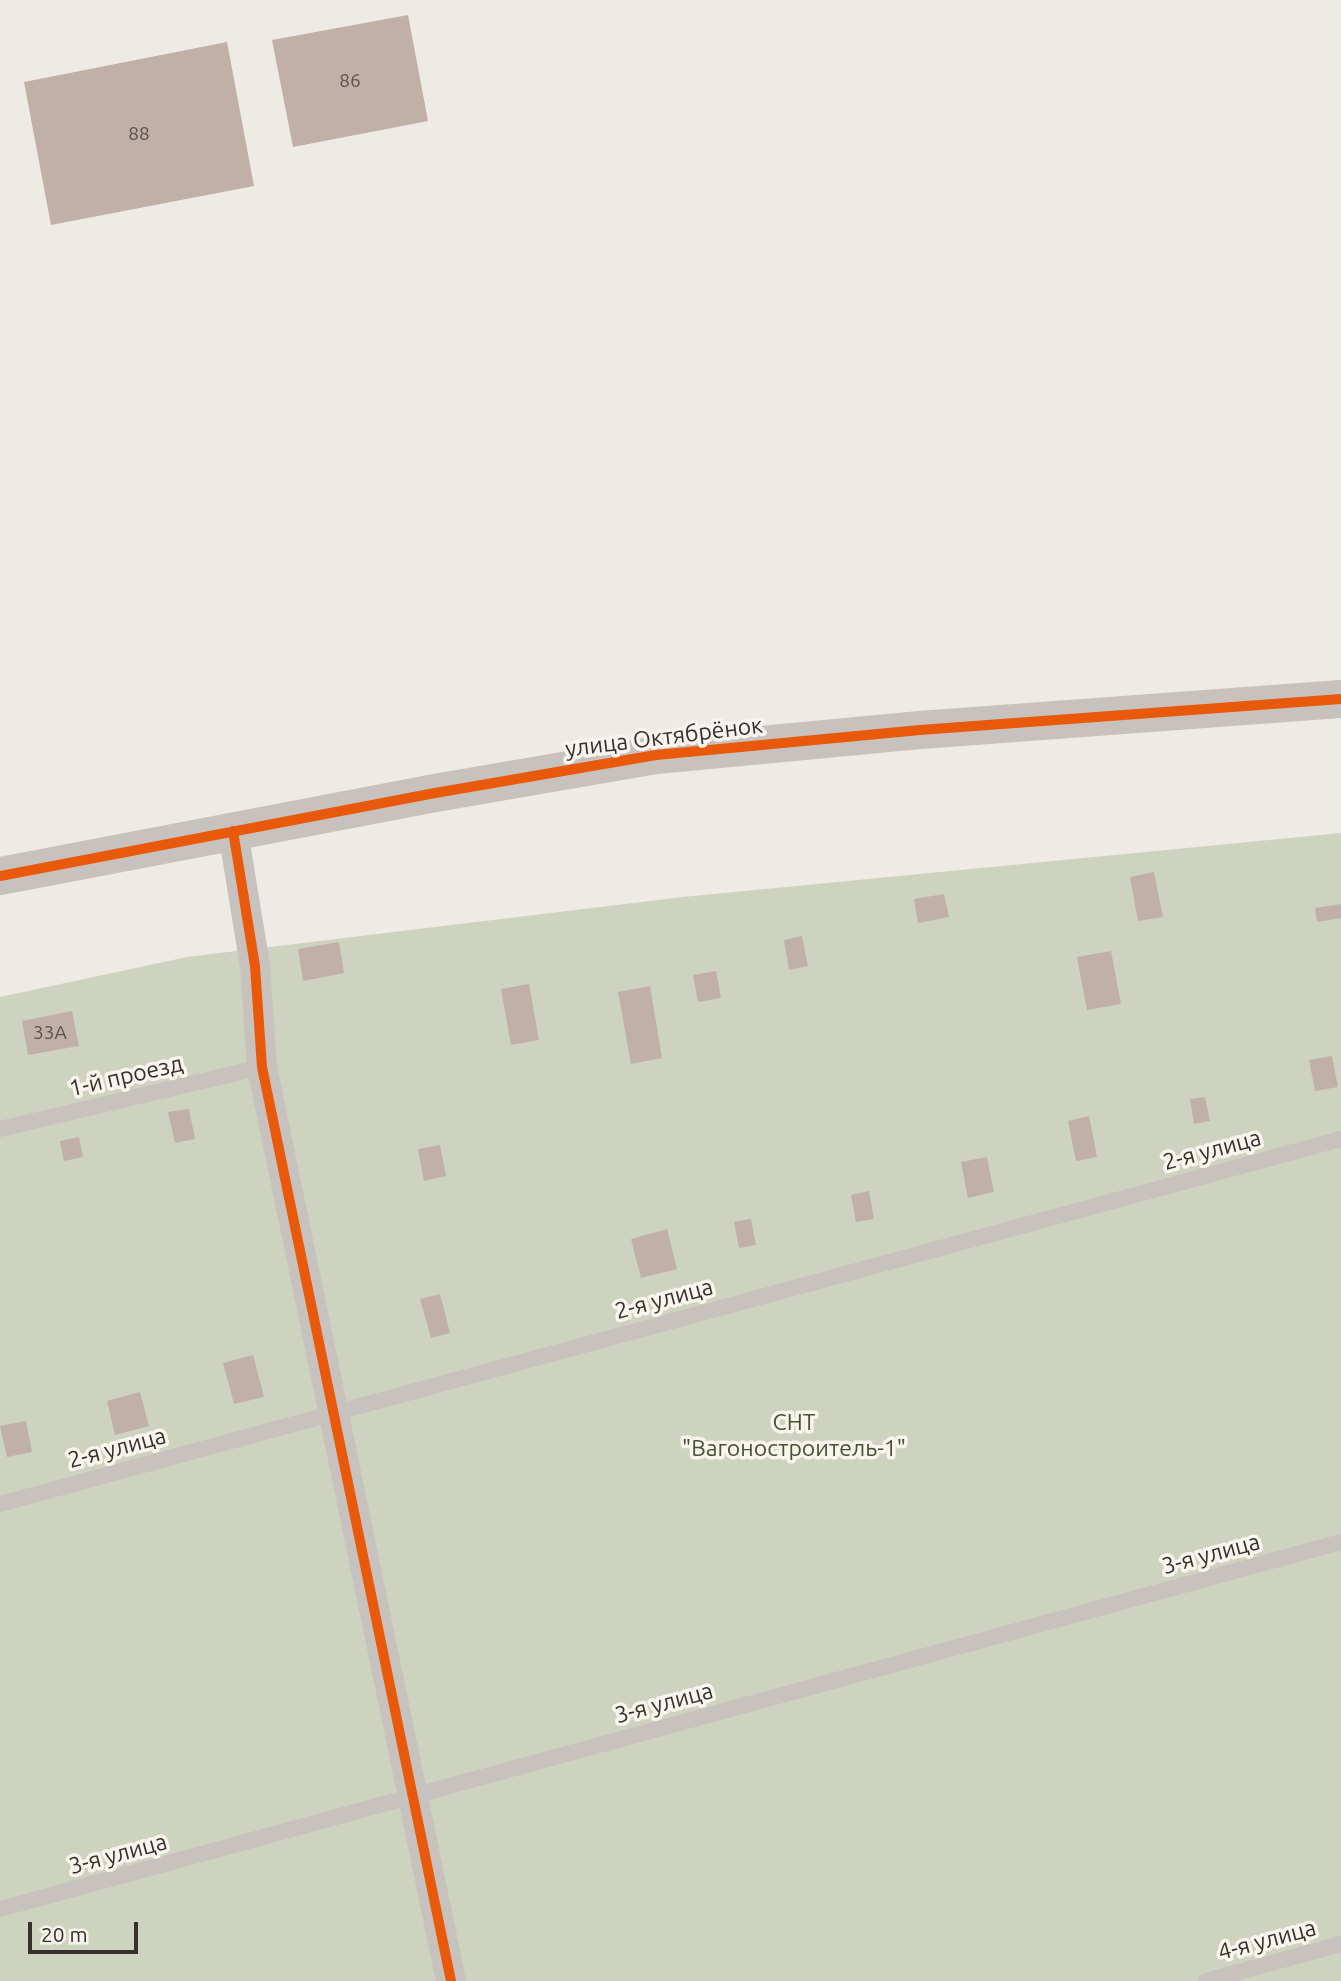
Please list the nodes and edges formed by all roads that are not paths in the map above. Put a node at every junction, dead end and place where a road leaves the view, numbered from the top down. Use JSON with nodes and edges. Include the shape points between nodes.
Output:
{"nodes":[{"id":1,"x":1341,"y":699,"type":"edge"},
{"id":2,"x":233,"y":831,"type":"junction"},
{"id":3,"x":0,"y":876,"type":"edge"},
{"id":4,"x":262,"y":1067,"type":"junction"},
{"id":5,"x":0,"y":1129,"type":"edge"},
{"id":6,"x":1341,"y":1139,"type":"edge"},
{"id":7,"x":332,"y":1412,"type":"junction"},
{"id":8,"x":0,"y":1504,"type":"edge"},
{"id":9,"x":1341,"y":1542,"type":"edge"},
{"id":10,"x":411,"y":1797,"type":"junction"},
{"id":11,"x":0,"y":1909,"type":"edge"},
{"id":12,"x":1341,"y":1944,"type":"edge"},
{"id":13,"x":451,"y":1981,"type":"edge"},
{"id":14,"x":1206,"y":1981,"type":"edge"}],
"edges":[{"from":1,"to":2,"type":"street","name":"улица Октябрёнок","via":[[656,755]]},
{"from":2,"to":3,"type":"street","name":"улица Октябрёнок"},
{"from":2,"to":4,"type":"street","via":[[255,966]]},
{"from":4,"to":5,"type":"lane","name":"1-й проезд"},
{"from":4,"to":7,"type":"street"},
{"from":6,"to":7,"type":"lane","name":"2-я улица"},
{"from":7,"to":8,"type":"lane","name":"2-я улица"},
{"from":7,"to":10,"type":"street"},
{"from":9,"to":10,"type":"lane","name":"3-я улица"},
{"from":10,"to":11,"type":"lane","name":"3-я улица"},
{"from":10,"to":13,"type":"street"},
{"from":12,"to":14,"type":"lane","name":"4-я улица"}]}
